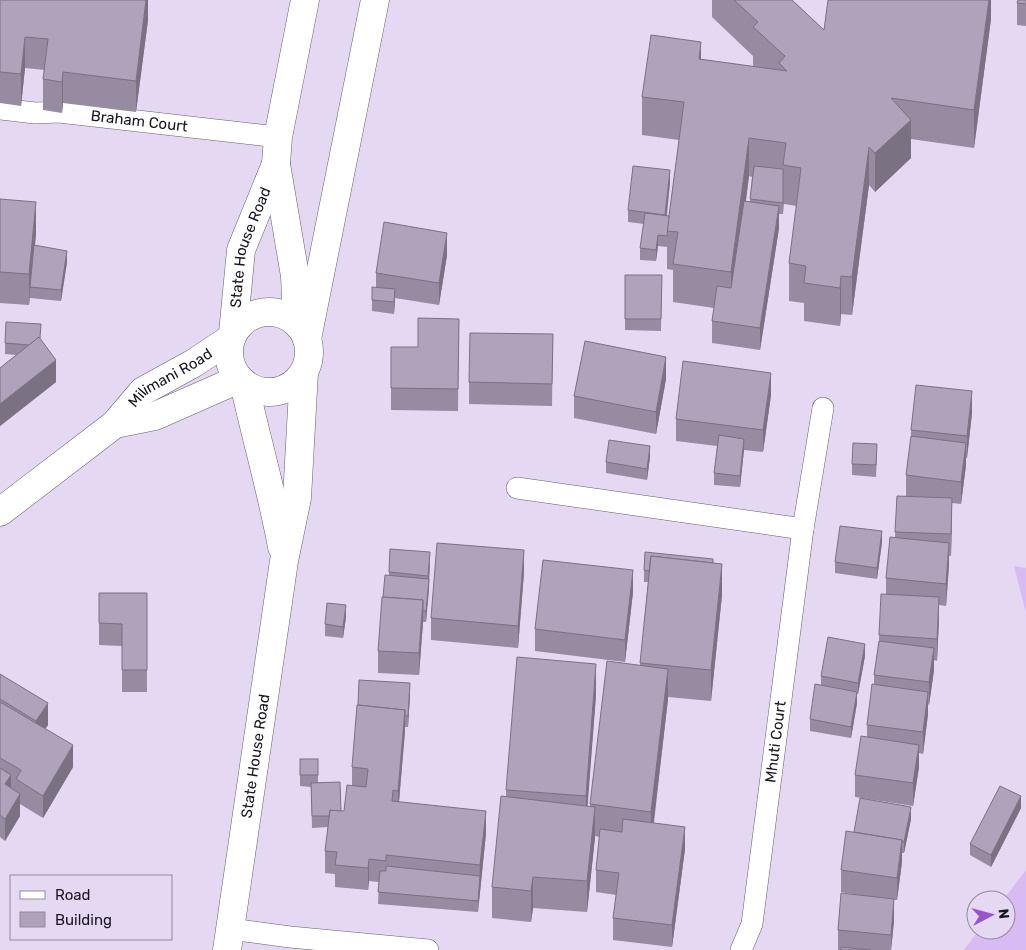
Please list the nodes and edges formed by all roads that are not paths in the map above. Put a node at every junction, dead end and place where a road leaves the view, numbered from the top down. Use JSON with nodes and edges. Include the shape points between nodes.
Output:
{"nodes":[{"id":1,"x":305,"y":0,"type":"edge"},
{"id":2,"x":375,"y":0,"type":"edge"},
{"id":3,"x":0,"y":109,"type":"edge"},
{"id":4,"x":278,"y":137,"type":"junction"},
{"id":5,"x":276,"y":164,"type":"junction"},
{"id":6,"x":302,"y":331,"type":"junction"},
{"id":7,"x":232,"y":336,"type":"junction"},
{"id":8,"x":304,"y":372,"type":"junction"},
{"id":9,"x":241,"y":381,"type":"junction"},
{"id":10,"x":823,"y":408,"type":"dead end"},
{"id":11,"x":115,"y":424,"type":"junction"},
{"id":12,"x":517,"y":488,"type":"dead end"},
{"id":13,"x":0,"y":512,"type":"edge"},
{"id":14,"x":804,"y":529,"type":"junction"},
{"id":15,"x":284,"y":561,"type":"junction"},
{"id":16,"x":229,"y":940,"type":"edge"},
{"id":17,"x":428,"y":950,"type":"edge"},
{"id":18,"x":741,"y":950,"type":"edge"}],
"edges":[{"from":1,"to":4,"type":"main road","name":"State House Road"},
{"from":2,"to":6,"type":"main road"},
{"from":3,"to":4,"type":"lane","name":"Braham Court","via":[[59,112]]},
{"from":4,"to":5,"type":"main road","name":"State House Road"},
{"from":5,"to":6,"type":"main road","name":"State House Road"},
{"from":5,"to":7,"type":"main road","name":"State House Road","via":[[241,250]]},
{"from":6,"to":7,"type":"main road","via":[[287,315],[262,312],[240,323]]},
{"from":6,"to":8,"type":"main road","via":[[308,358]]},
{"from":7,"to":9,"type":"main road","via":[[228,353]]},
{"from":7,"to":11,"type":"main road","name":"Milimani Road","via":[[194,363],[143,391]]},
{"from":8,"to":9,"type":"main road","via":[[283,390],[270,392],[256,390]]},
{"from":8,"to":15,"type":"main road","name":"State House Road","via":[[297,498]]},
{"from":9,"to":11,"type":"main road","name":"Milimani Road","via":[[155,416]]},
{"from":9,"to":15,"type":"main road","name":"State House Road","via":[[273,499]]},
{"from":10,"to":14,"type":"lane","name":"Mhuti Court"},
{"from":11,"to":13,"type":"main road","name":"Milimani Road"},
{"from":12,"to":14,"type":"lane"},
{"from":14,"to":18,"type":"lane","name":"Mhuti Court","via":[[752,924]]},
{"from":15,"to":16,"type":"main road","name":"State House Road"},
{"from":16,"to":17,"type":"lane"}]}
